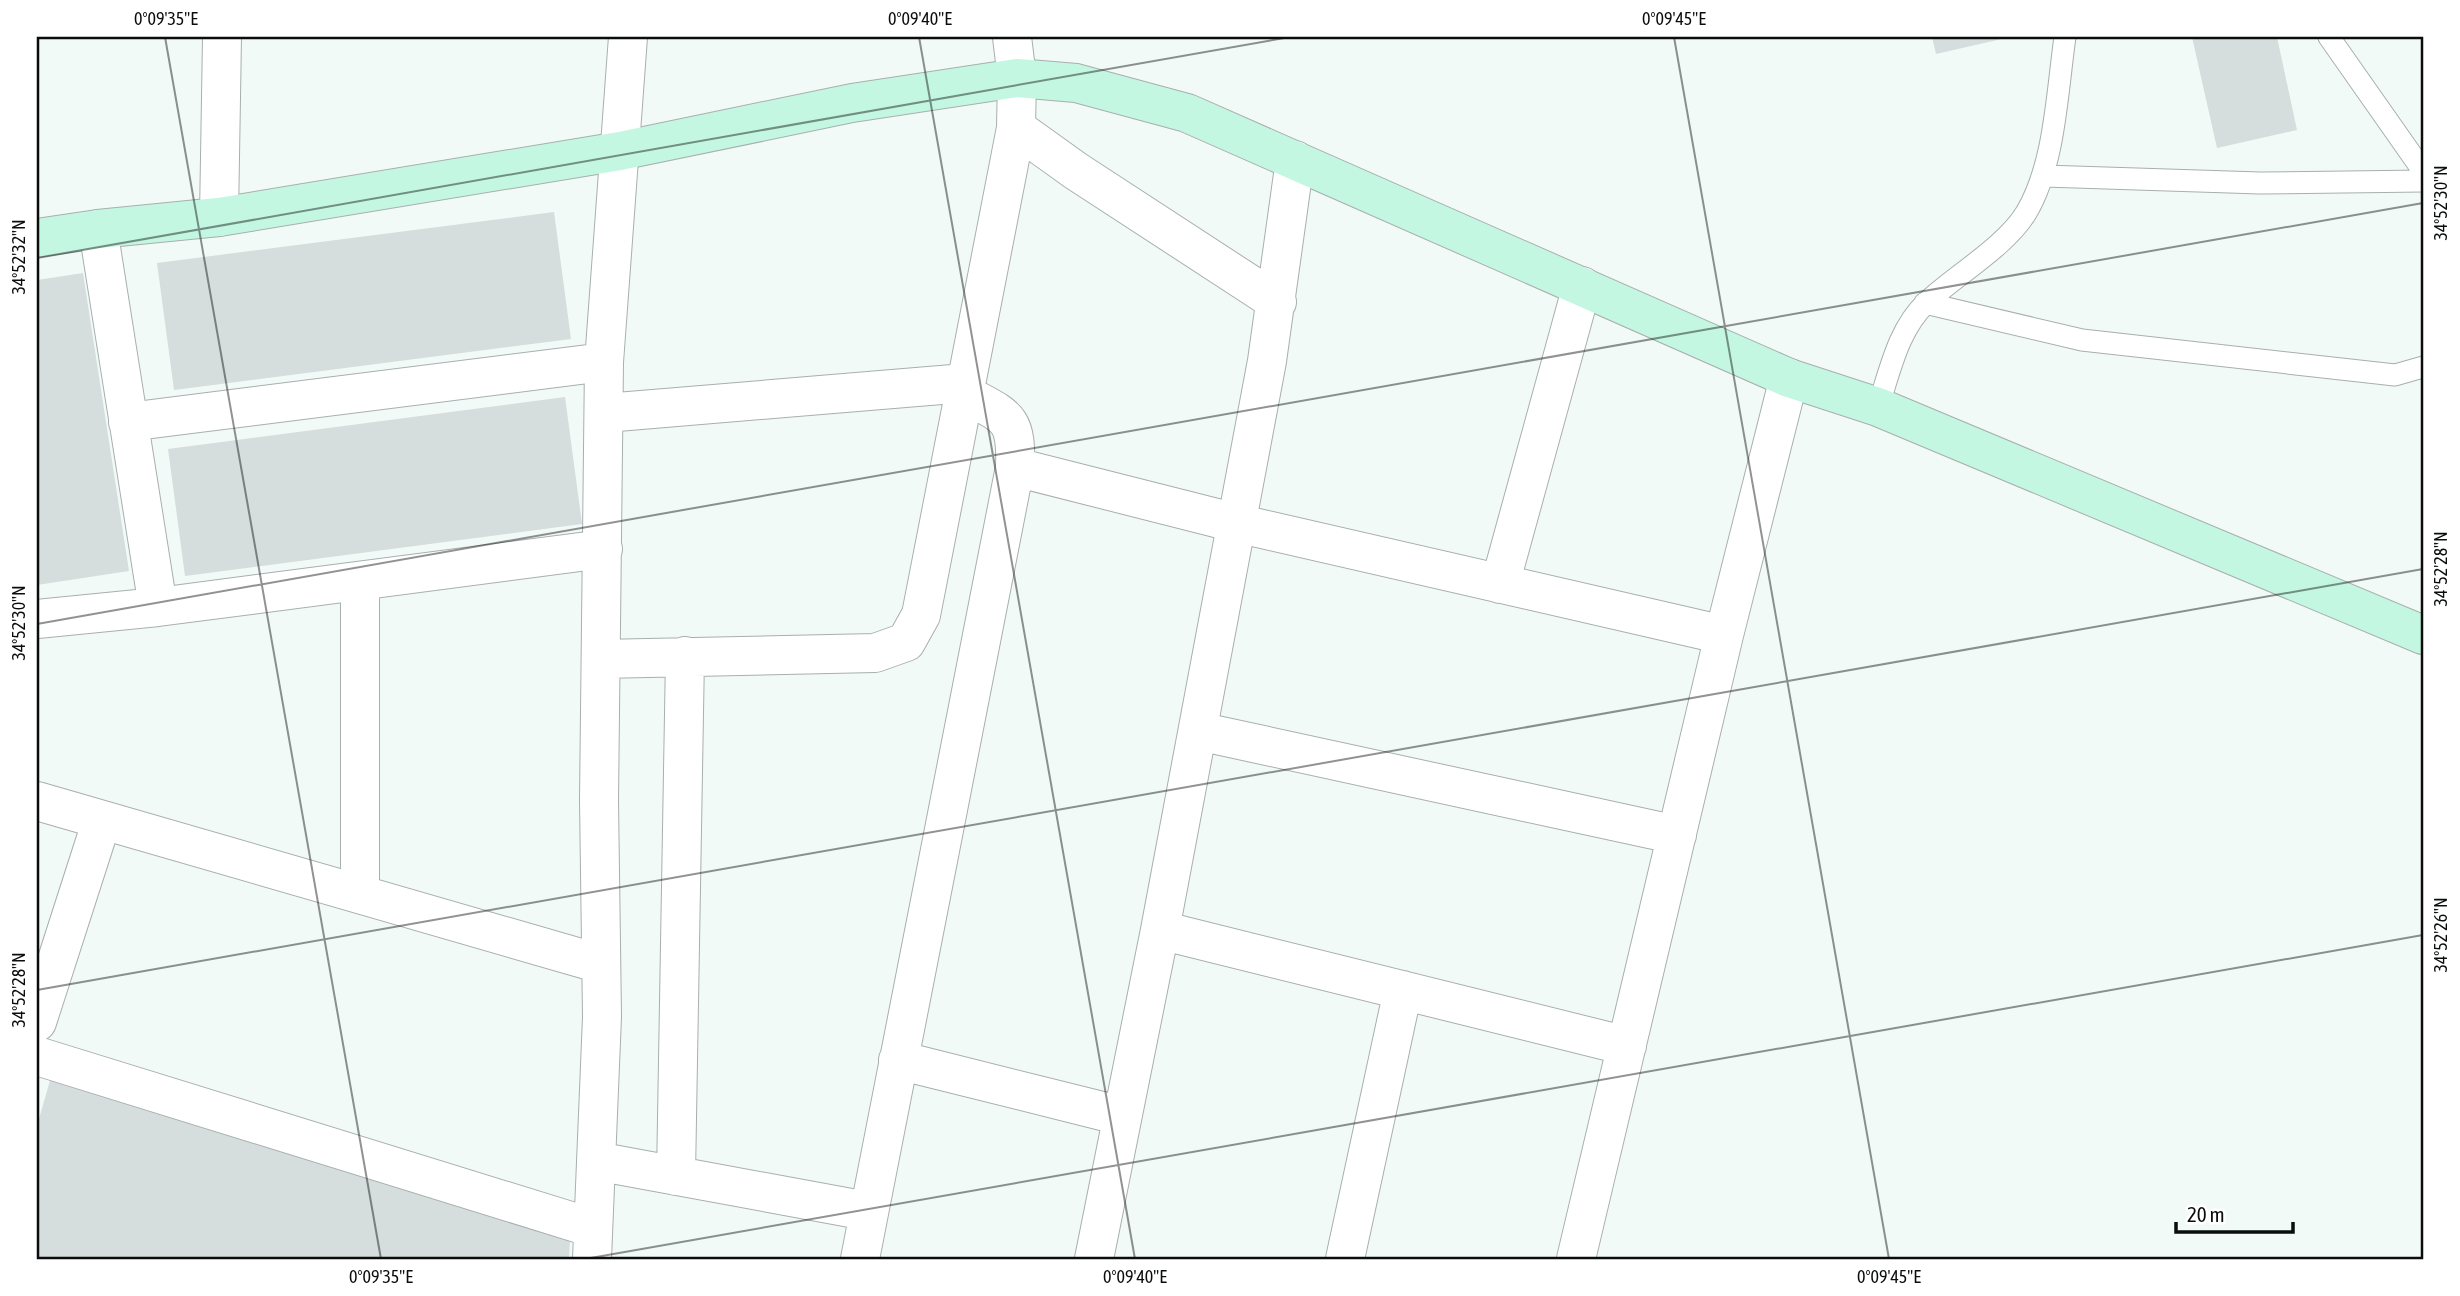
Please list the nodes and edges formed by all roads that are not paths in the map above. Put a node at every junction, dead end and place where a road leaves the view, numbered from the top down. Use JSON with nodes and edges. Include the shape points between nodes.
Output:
{"nodes":[{"id":1,"x":222,"y":37,"type":"edge"},
{"id":2,"x":628,"y":37,"type":"edge"},
{"id":3,"x":1012,"y":37,"type":"edge"},
{"id":4,"x":2065,"y":37,"type":"edge"},
{"id":5,"x":2329,"y":37,"type":"edge"},
{"id":6,"x":1017,"y":78,"type":"junction"},
{"id":7,"x":1016,"y":128,"type":"junction"},
{"id":8,"x":620,"y":151,"type":"junction"},
{"id":9,"x":1295,"y":160,"type":"junction"},
{"id":10,"x":2423,"y":171,"type":"edge"},
{"id":11,"x":2043,"y":176,"type":"junction"},
{"id":12,"x":2423,"y":181,"type":"edge"},
{"id":13,"x":219,"y":217,"type":"junction"},
{"id":14,"x":98,"y":229,"type":"junction"},
{"id":15,"x":37,"y":238,"type":"edge"},
{"id":16,"x":1582,"y":286,"type":"junction"},
{"id":17,"x":1277,"y":302,"type":"junction"},
{"id":18,"x":1925,"y":303,"type":"junction"},
{"id":19,"x":604,"y":362,"type":"junction"},
{"id":20,"x":2423,"y":366,"type":"edge"},
{"id":21,"x":1789,"y":378,"type":"junction"},
{"id":22,"x":964,"y":388,"type":"junction"},
{"id":23,"x":1878,"y":407,"type":"junction"},
{"id":24,"x":605,"y":413,"type":"junction"},
{"id":25,"x":128,"y":422,"type":"junction"},
{"id":26,"x":1015,"y":467,"type":"junction"},
{"id":27,"x":1237,"y":523,"type":"junction"},
{"id":28,"x":603,"y":549,"type":"junction"},
{"id":29,"x":360,"y":581,"type":"junction"},
{"id":30,"x":1500,"y":584,"type":"junction"},
{"id":31,"x":158,"y":607,"type":"junction"},
{"id":32,"x":37,"y":619,"type":"edge"},
{"id":33,"x":1724,"y":635,"type":"junction"},
{"id":34,"x":2423,"y":635,"type":"edge"},
{"id":35,"x":685,"y":656,"type":"junction"},
{"id":36,"x":601,"y":659,"type":"junction"},
{"id":37,"x":1198,"y":731,"type":"junction"},
{"id":38,"x":37,"y":801,"type":"edge"},
{"id":39,"x":102,"y":820,"type":"junction"},
{"id":40,"x":1677,"y":835,"type":"junction"},
{"id":41,"x":360,"y":894,"type":"junction"},
{"id":42,"x":1160,"y":930,"type":"junction"},
{"id":43,"x":601,"y":964,"type":"junction"},
{"id":44,"x":1403,"y":990,"type":"junction"},
{"id":45,"x":37,"y":1022,"type":"edge"},
{"id":46,"x":1627,"y":1046,"type":"junction"},
{"id":47,"x":37,"y":1056,"type":"edge"},
{"id":48,"x":898,"y":1060,"type":"junction"},
{"id":49,"x":1122,"y":1116,"type":"junction"},
{"id":50,"x":596,"y":1161,"type":"junction"},
{"id":51,"x":676,"y":1176,"type":"junction"},
{"id":52,"x":867,"y":1211,"type":"junction"},
{"id":53,"x":592,"y":1244,"type":"edge"},
{"id":54,"x":860,"y":1259,"type":"edge"},
{"id":55,"x":1094,"y":1259,"type":"edge"},
{"id":56,"x":1345,"y":1259,"type":"edge"},
{"id":57,"x":1576,"y":1259,"type":"edge"}],
"edges":[{"from":1,"to":13,"type":"street"},
{"from":2,"to":8,"type":"street"},
{"from":3,"to":6,"type":"street"},
{"from":4,"to":11,"type":"lane"},
{"from":5,"to":10,"type":"lane"},
{"from":6,"to":7,"type":"street"},
{"from":6,"to":8,"type":"main road","via":[[852,103]]},
{"from":6,"to":9,"type":"main road","via":[[1076,83],[1186,113]]},
{"from":7,"to":17,"type":"street"},
{"from":7,"to":22,"type":"street"},
{"from":8,"to":13,"type":"main road"},
{"from":8,"to":19,"type":"street"},
{"from":9,"to":16,"type":"main road"},
{"from":9,"to":17,"type":"street"},
{"from":11,"to":12,"type":"lane","via":[[2260,183]]},
{"from":11,"to":18,"type":"lane","via":[[2025,215],[1986,254]]},
{"from":13,"to":14,"type":"main road"},
{"from":14,"to":15,"type":"main road"},
{"from":14,"to":25,"type":"street"},
{"from":16,"to":21,"type":"main road"},
{"from":16,"to":30,"type":"street"},
{"from":17,"to":27,"type":"street"},
{"from":18,"to":20,"type":"lane","via":[[2082,340],[2395,375]]},
{"from":18,"to":23,"type":"lane","via":[[1904,331]]},
{"from":19,"to":24,"type":"street"},
{"from":19,"to":25,"type":"street"},
{"from":21,"to":23,"type":"main road"},
{"from":21,"to":33,"type":"street"},
{"from":22,"to":24,"type":"street"},
{"from":22,"to":26,"type":"street","via":[[1012,425]]},
{"from":22,"to":35,"type":"street","via":[[921,615],[906,642],[875,653]]},
{"from":23,"to":34,"type":"main road"},
{"from":24,"to":28,"type":"street"},
{"from":25,"to":31,"type":"street"},
{"from":26,"to":27,"type":"street"},
{"from":26,"to":48,"type":"street"},
{"from":27,"to":30,"type":"street"},
{"from":27,"to":37,"type":"street"},
{"from":28,"to":29,"type":"street"},
{"from":28,"to":36,"type":"street"},
{"from":29,"to":31,"type":"street"},
{"from":29,"to":41,"type":"street"},
{"from":30,"to":33,"type":"street"},
{"from":31,"to":32,"type":"street"},
{"from":33,"to":40,"type":"street"},
{"from":35,"to":36,"type":"street"},
{"from":35,"to":51,"type":"street"},
{"from":36,"to":43,"type":"street"},
{"from":37,"to":40,"type":"street"},
{"from":37,"to":42,"type":"street"},
{"from":38,"to":39,"type":"street"},
{"from":39,"to":41,"type":"street"},
{"from":39,"to":45,"type":"street"},
{"from":40,"to":46,"type":"street"},
{"from":41,"to":43,"type":"street"},
{"from":42,"to":44,"type":"street"},
{"from":42,"to":49,"type":"street"},
{"from":43,"to":50,"type":"street"},
{"from":44,"to":46,"type":"street"},
{"from":44,"to":56,"type":"street"},
{"from":46,"to":57,"type":"street"},
{"from":47,"to":53,"type":"street"},
{"from":48,"to":49,"type":"street"},
{"from":48,"to":52,"type":"street"},
{"from":49,"to":55,"type":"street"},
{"from":50,"to":51,"type":"street"},
{"from":50,"to":53,"type":"street"},
{"from":51,"to":52,"type":"street"},
{"from":52,"to":54,"type":"street"}]}
